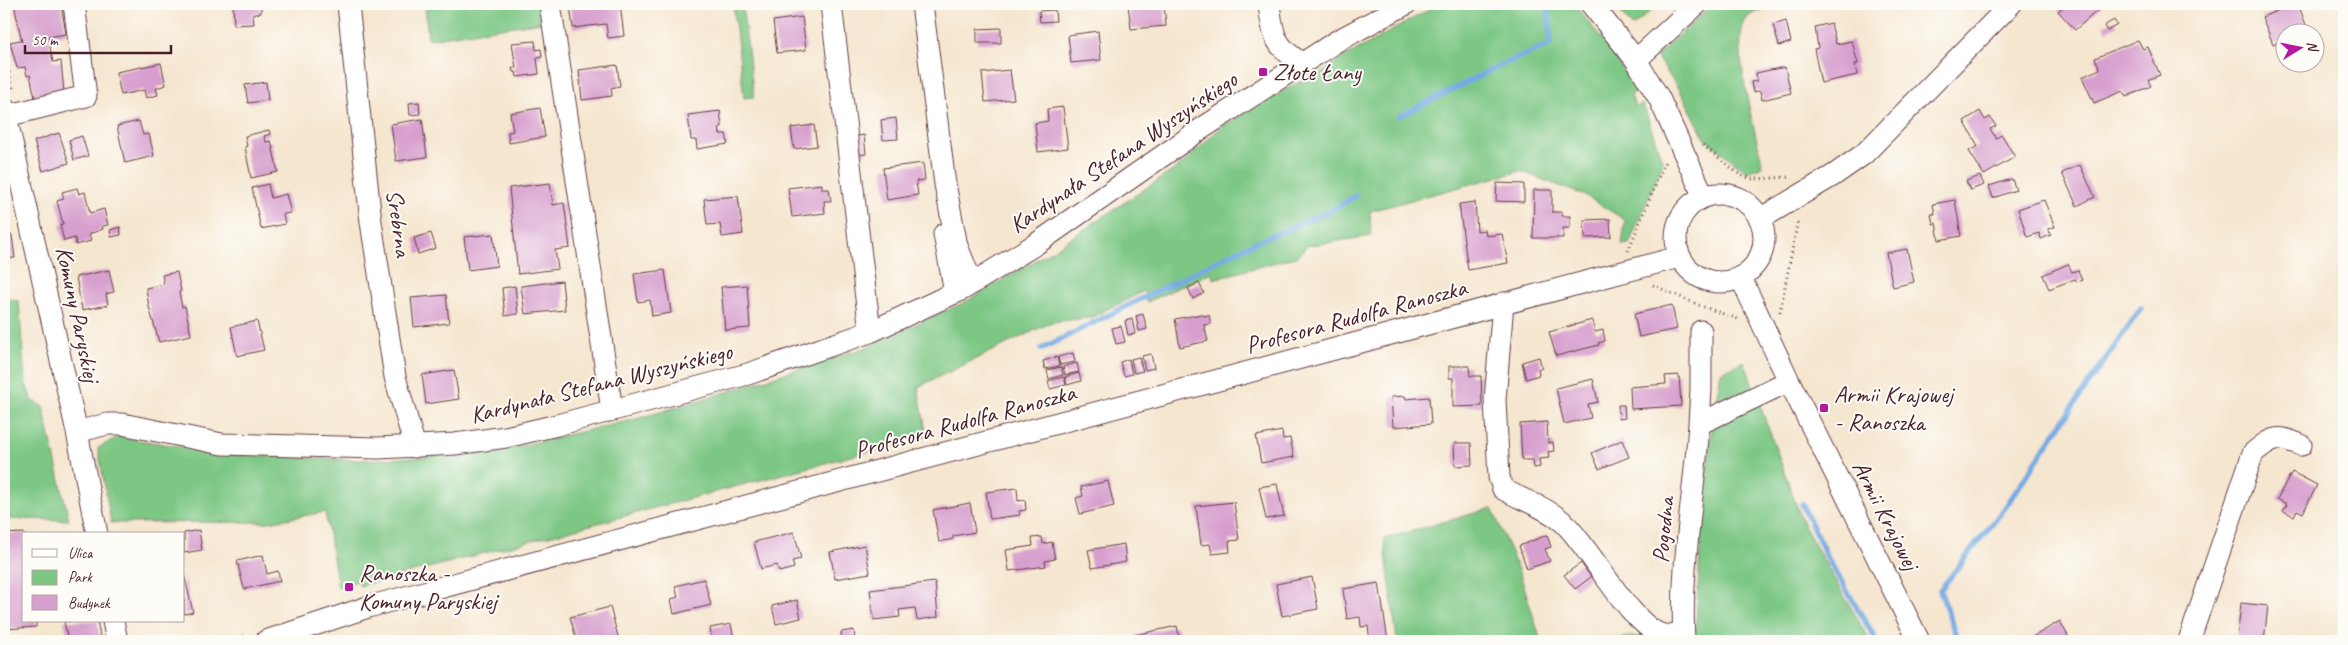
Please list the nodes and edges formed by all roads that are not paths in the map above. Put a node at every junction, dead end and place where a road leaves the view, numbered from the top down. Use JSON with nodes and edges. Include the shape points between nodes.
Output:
{"nodes":[{"id":1,"x":74,"y":4,"type":"edge"},
{"id":2,"x":348,"y":4,"type":"edge"},
{"id":3,"x":550,"y":4,"type":"edge"},
{"id":4,"x":831,"y":4,"type":"edge"},
{"id":5,"x":922,"y":4,"type":"edge"},
{"id":6,"x":1270,"y":4,"type":"edge"},
{"id":7,"x":1406,"y":4,"type":"edge"},
{"id":8,"x":1592,"y":4,"type":"edge"},
{"id":9,"x":1697,"y":4,"type":"edge"},
{"id":10,"x":2011,"y":4,"type":"edge"},
{"id":11,"x":1636,"y":60,"type":"junction"},
{"id":12,"x":1303,"y":64,"type":"junction"},
{"id":13,"x":9,"y":112,"type":"edge"},
{"id":14,"x":1704,"y":197,"type":"junction"},
{"id":15,"x":1760,"y":219,"type":"junction"},
{"id":16,"x":1679,"y":257,"type":"junction"},
{"id":17,"x":1741,"y":278,"type":"junction"},
{"id":18,"x":964,"y":288,"type":"junction"},
{"id":19,"x":1503,"y":303,"type":"junction"},
{"id":20,"x":1701,"y":330,"type":"dead end"},
{"id":21,"x":870,"y":332,"type":"junction"},
{"id":22,"x":1789,"y":381,"type":"junction"},
{"id":23,"x":612,"y":410,"type":"junction"},
{"id":24,"x":1699,"y":424,"type":"junction"},
{"id":25,"x":77,"y":432,"type":"junction"},
{"id":26,"x":2301,"y":445,"type":"dead end"},
{"id":27,"x":415,"y":447,"type":"junction"},
{"id":28,"x":96,"y":532,"type":"edge"},
{"id":29,"x":113,"y":622,"type":"edge"},
{"id":30,"x":1684,"y":637,"type":"edge"},
{"id":31,"x":117,"y":641,"type":"edge"},
{"id":32,"x":266,"y":641,"type":"edge"},
{"id":33,"x":1920,"y":641,"type":"edge"},
{"id":34,"x":2189,"y":641,"type":"edge"}],
"edges":[{"from":1,"to":13,"type":"street","via":[[86,96]]},
{"from":2,"to":27,"type":"street","name":"Srebrna","via":[[371,222],[396,377]]},
{"from":3,"to":23,"type":"street"},
{"from":4,"to":21,"type":"street"},
{"from":5,"to":18,"type":"street","via":[[939,140],[939,183],[949,271]]},
{"from":6,"to":12,"type":"street","via":[[1273,31],[1285,53]]},
{"from":7,"to":12,"type":"street","name":"Kardynała Stefana Wyszyńskiego","via":[[1336,41]]},
{"from":8,"to":11,"type":"street"},
{"from":9,"to":11,"type":"street"},
{"from":10,"to":15,"type":"street","via":[[1864,154]]},
{"from":11,"to":14,"type":"street","via":[[1659,98]]},
{"from":12,"to":18,"type":"street","name":"Kardynała Stefana Wyszyńskiego","via":[[1201,129],[1036,244]]},
{"from":13,"to":25,"type":"street","name":"Komuny Paryskiej"},
{"from":14,"to":15,"type":"street","via":[[1730,195],[1753,208]]},
{"from":14,"to":16,"type":"street","via":[[1692,204],[1679,221],[1676,243]]},
{"from":15,"to":17,"type":"street","via":[[1764,246],[1760,258]]},
{"from":16,"to":17,"type":"street","via":[[1692,273],[1711,282]]},
{"from":16,"to":19,"type":"street","name":"Profesora Rudolfa Ranoszka"},
{"from":17,"to":22,"type":"street","name":"Armii Krajowej"},
{"from":18,"to":21,"type":"street","name":"Kardynała Stefana Wyszyńskiego"},
{"from":19,"to":30,"type":"street","via":[[1495,400],[1499,477],[1503,489],[1535,503],[1563,522],[1648,626],[1664,635]]},
{"from":19,"to":32,"type":"street","name":"Profesora Rudolfa Ranoszka","via":[[368,607]]},
{"from":20,"to":24,"type":"street","name":"Pogodna"},
{"from":21,"to":23,"type":"street","name":"Kardynała Stefana Wyszyńskiego","via":[[748,374]]},
{"from":22,"to":24,"type":"street"},
{"from":22,"to":33,"type":"street","name":"Armii Krajowej"},
{"from":23,"to":27,"type":"street","name":"Kardynała Stefana Wyszyńskiego","via":[[506,437]]},
{"from":24,"to":30,"type":"street","name":"Pogodna","via":[[1686,557]]},
{"from":25,"to":27,"type":"street","name":"Kardynała Stefana Wyszyńskiego","via":[[107,424],[122,424],[222,444]]},
{"from":25,"to":28,"type":"street","name":"Komuny Paryskiej"},
{"from":26,"to":34,"type":"street","via":[[2282,437],[2268,441],[2253,453]]},
{"from":29,"to":31,"type":"street"}]}
